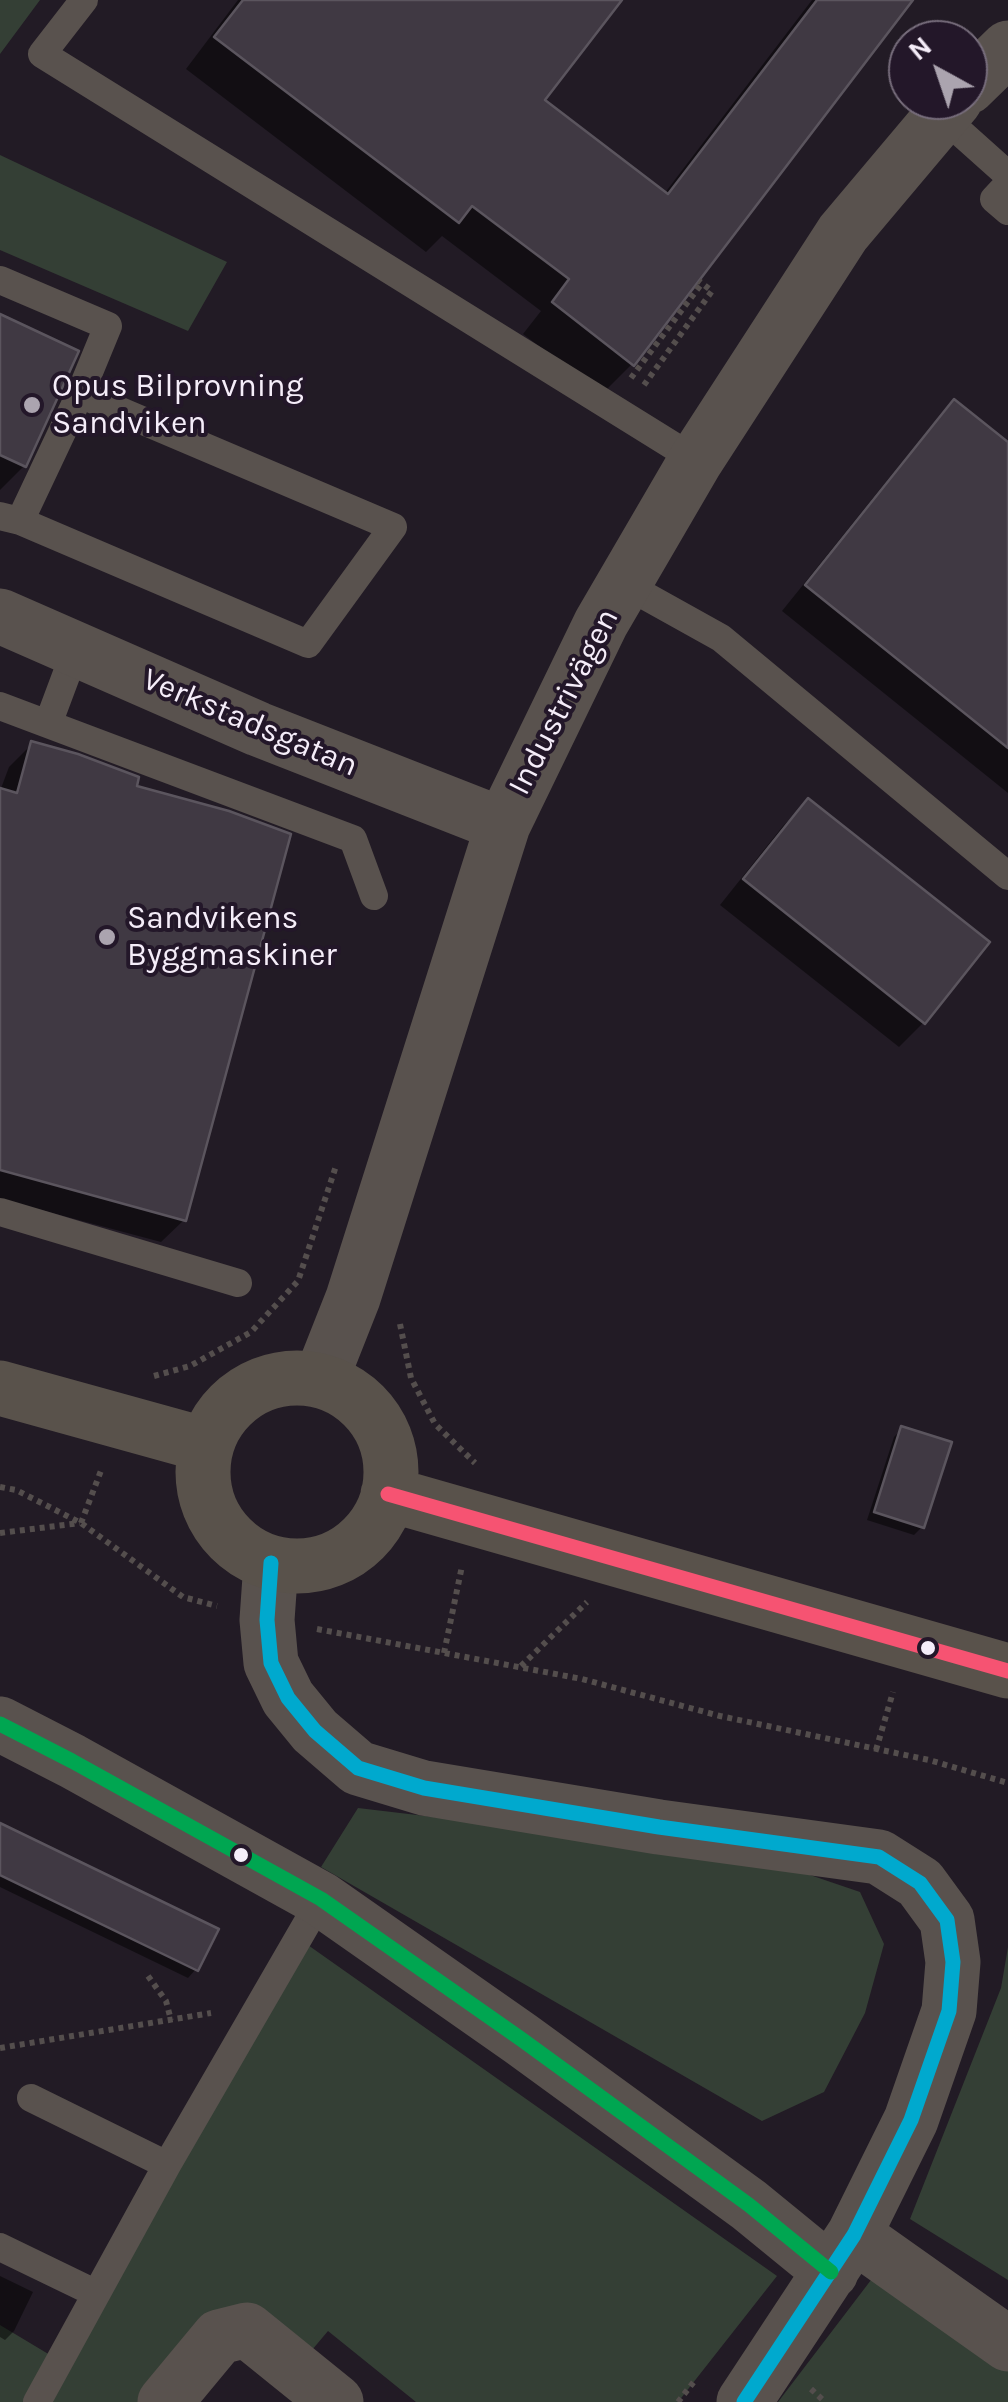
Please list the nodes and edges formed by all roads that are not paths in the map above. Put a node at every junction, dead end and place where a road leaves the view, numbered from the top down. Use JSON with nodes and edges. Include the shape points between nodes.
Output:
{"nodes":[{"id":1,"x":84,"y":0,"type":"edge"},
{"id":2,"x":1008,"y":48,"type":"edge"},
{"id":3,"x":988,"y":68,"type":"edge"},
{"id":4,"x":939,"y":120,"type":"edge"},
{"id":5,"x":969,"y":120,"type":"edge"},
{"id":6,"x":1008,"y":175,"type":"edge"},
{"id":7,"x":1008,"y":184,"type":"edge"},
{"id":8,"x":1008,"y":210,"type":"edge"},
{"id":9,"x":0,"y":280,"type":"edge"},
{"id":10,"x":80,"y":394,"type":"junction"},
{"id":11,"x":696,"y":460,"type":"junction"},
{"id":12,"x":10,"y":518,"type":"edge"},
{"id":13,"x":624,"y":584,"type":"junction"},
{"id":14,"x":0,"y":616,"type":"edge"},
{"id":15,"x":76,"y":649,"type":"junction"},
{"id":16,"x":0,"y":706,"type":"edge"},
{"id":17,"x":48,"y":724,"type":"junction"},
{"id":18,"x":503,"y":825,"type":"junction"},
{"id":19,"x":1008,"y":876,"type":"edge"},
{"id":20,"x":374,"y":896,"type":"dead end"},
{"id":21,"x":0,"y":1212,"type":"edge"},
{"id":22,"x":238,"y":1284,"type":"dead end"},
{"id":23,"x":322,"y":1379,"type":"junction"},
{"id":24,"x":0,"y":1388,"type":"edge"},
{"id":25,"x":206,"y":1444,"type":"junction"},
{"id":26,"x":388,"y":1494,"type":"junction"},
{"id":27,"x":271,"y":1563,"type":"junction"},
{"id":28,"x":1008,"y":1671,"type":"edge"},
{"id":29,"x":0,"y":1724,"type":"edge"},
{"id":30,"x":321,"y":1900,"type":"junction"},
{"id":31,"x":31,"y":2098,"type":"dead end"},
{"id":32,"x":167,"y":2165,"type":"junction"},
{"id":33,"x":0,"y":2247,"type":"edge"},
{"id":34,"x":843,"y":2254,"type":"junction"},
{"id":35,"x":95,"y":2294,"type":"junction"},
{"id":36,"x":1008,"y":2344,"type":"edge"},
{"id":37,"x":37,"y":2402,"type":"edge"},
{"id":38,"x":165,"y":2402,"type":"edge"},
{"id":39,"x":336,"y":2402,"type":"edge"},
{"id":40,"x":744,"y":2402,"type":"edge"}],
"edges":[{"from":1,"to":11,"type":"lane","via":[[42,54]]},
{"from":2,"to":3,"type":"street","name":"Industrivägen"},
{"from":4,"to":11,"type":"street","name":"Industrivägen","via":[[843,233]]},
{"from":5,"to":6,"type":"lane"},
{"from":7,"to":8,"type":"lane","via":[[994,199]]},
{"from":9,"to":10,"type":"lane","via":[[108,326]]},
{"from":10,"to":12,"type":"lane"},
{"from":10,"to":12,"type":"lane","via":[[393,527],[308,644]]},
{"from":11,"to":13,"type":"street","name":"Industrivägen"},
{"from":13,"to":18,"type":"street","name":"Industrivägen"},
{"from":13,"to":19,"type":"lane","via":[[721,638]]},
{"from":14,"to":15,"type":"street","name":"Verkstadsgatan"},
{"from":15,"to":17,"type":"lane"},
{"from":15,"to":18,"type":"street","name":"Verkstadsgatan"},
{"from":16,"to":17,"type":"lane"},
{"from":17,"to":20,"type":"lane","via":[[352,839]]},
{"from":18,"to":23,"type":"street","name":"Industrivägen"},
{"from":21,"to":22,"type":"lane"},
{"from":23,"to":25,"type":"main road","via":[[284,1378],[257,1386],[219,1417]]},
{"from":23,"to":26,"type":"main road","via":[[346,1391],[377,1422],[392,1468]]},
{"from":24,"to":25,"type":"main road"},
{"from":25,"to":27,"type":"main road","via":[[204,1480],[214,1517],[240,1547]]},
{"from":26,"to":27,"type":"main road","via":[[366,1537],[345,1552],[299,1567]]},
{"from":26,"to":28,"type":"main road"},
{"from":27,"to":34,"type":"street","via":[[271,1663],[315,1731],[358,1768],[424,1788],[879,1857],[920,1883],[947,1920],[950,2011],[911,2120]]},
{"from":29,"to":30,"type":"street"},
{"from":30,"to":32,"type":"lane"},
{"from":30,"to":34,"type":"street","via":[[748,2206]]},
{"from":31,"to":32,"type":"lane"},
{"from":32,"to":35,"type":"lane"},
{"from":33,"to":35,"type":"lane"},
{"from":34,"to":36,"type":"street"},
{"from":34,"to":40,"type":"street"},
{"from":35,"to":37,"type":"lane"},
{"from":38,"to":39,"type":"street","via":[[219,2336],[248,2330]]}]}
